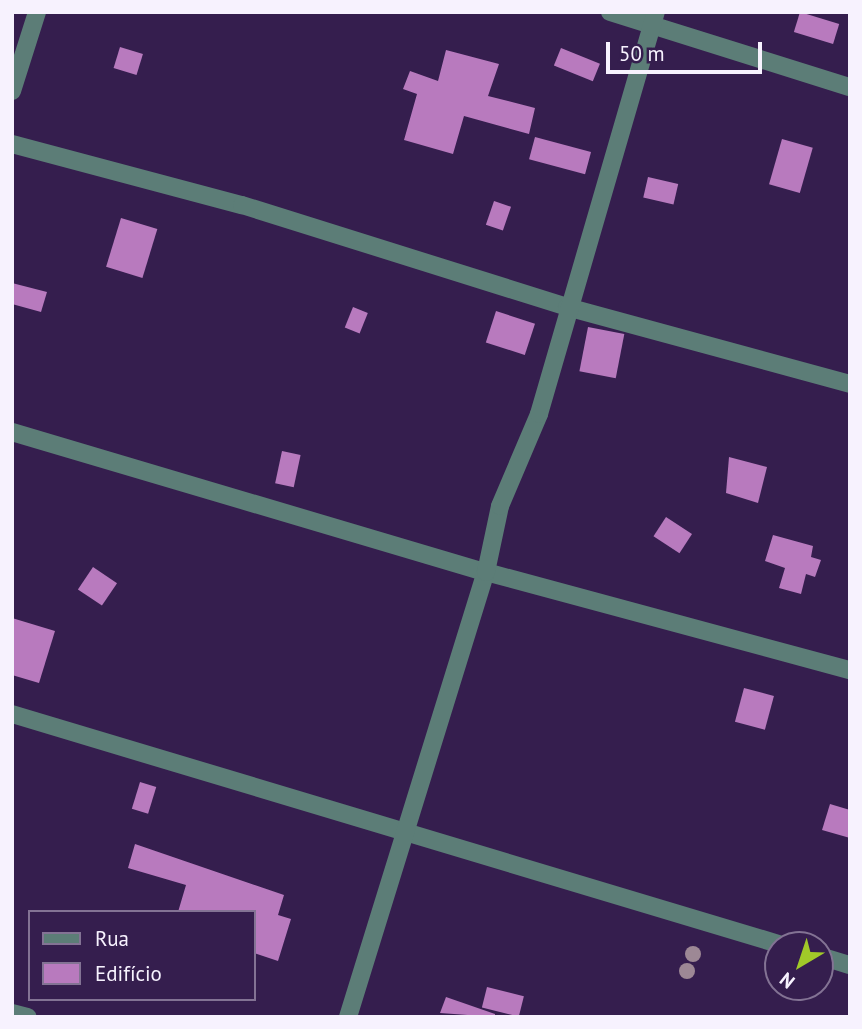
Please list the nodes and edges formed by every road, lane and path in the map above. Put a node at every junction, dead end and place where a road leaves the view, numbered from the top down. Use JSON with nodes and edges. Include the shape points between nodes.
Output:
{"nodes":[{"id":1,"x":37,"y":12,"type":"edge"},
{"id":2,"x":610,"y":12,"type":"edge"},
{"id":3,"x":653,"y":21,"type":"edge"},
{"id":4,"x":850,"y":87,"type":"edge"},
{"id":5,"x":12,"y":91,"type":"edge"},
{"id":6,"x":12,"y":144,"type":"edge"},
{"id":7,"x":567,"y":307,"type":"junction"},
{"id":8,"x":850,"y":384,"type":"edge"},
{"id":9,"x":12,"y":432,"type":"edge"},
{"id":10,"x":486,"y":572,"type":"junction"},
{"id":11,"x":850,"y":670,"type":"edge"},
{"id":12,"x":12,"y":714,"type":"edge"},
{"id":13,"x":403,"y":831,"type":"junction"},
{"id":14,"x":764,"y":940,"type":"edge"},
{"id":15,"x":12,"y":1013,"type":"edge"},
{"id":16,"x":28,"y":1017,"type":"edge"},
{"id":17,"x":348,"y":1017,"type":"edge"}],
"edges":[{"from":1,"to":5,"type":"street"},
{"from":2,"to":3,"type":"street"},
{"from":3,"to":4,"type":"street"},
{"from":3,"to":7,"type":"street"},
{"from":6,"to":7,"type":"street","via":[[243,205]]},
{"from":7,"to":8,"type":"street"},
{"from":7,"to":10,"type":"street","via":[[539,414],[500,506]]},
{"from":9,"to":10,"type":"street"},
{"from":10,"to":11,"type":"street"},
{"from":10,"to":13,"type":"street"},
{"from":12,"to":13,"type":"street"},
{"from":13,"to":14,"type":"street"},
{"from":13,"to":17,"type":"street"},
{"from":15,"to":16,"type":"street"}]}
